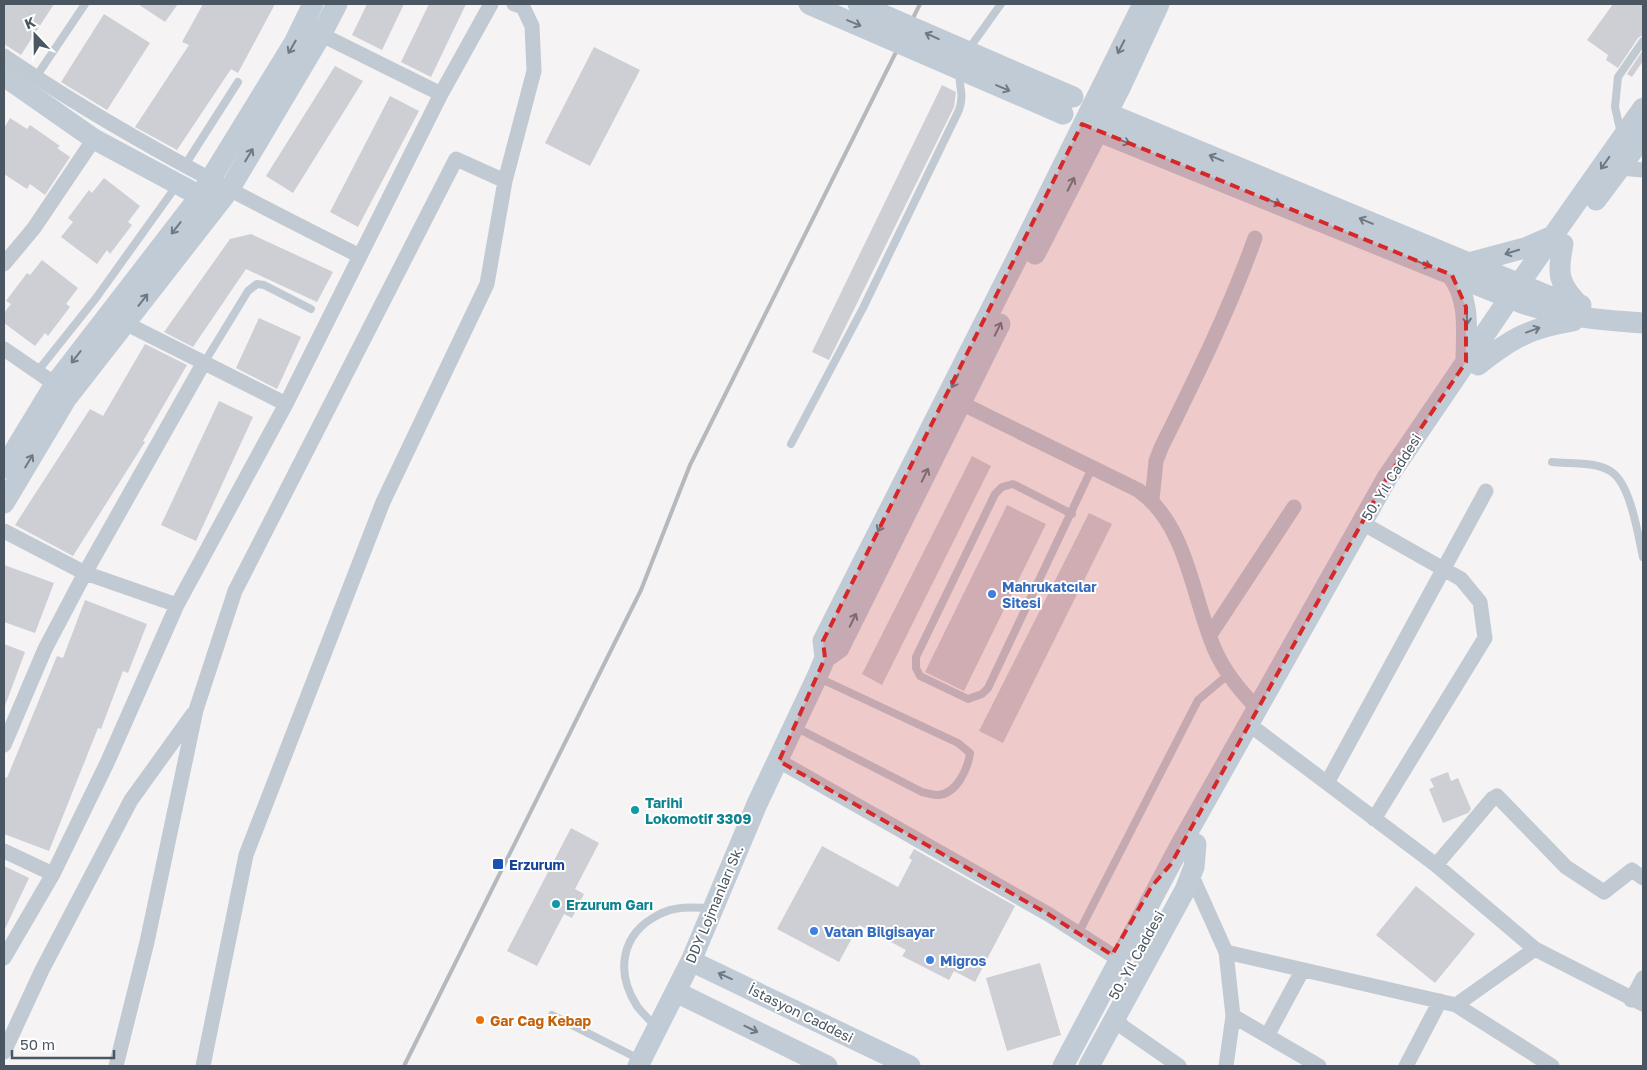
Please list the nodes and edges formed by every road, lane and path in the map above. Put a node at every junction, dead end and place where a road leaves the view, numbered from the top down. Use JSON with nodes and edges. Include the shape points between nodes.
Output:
{"nodes":[{"id":1,"x":84,"y":4,"type":"edge"},
{"id":2,"x":313,"y":4,"type":"edge"},
{"id":3,"x":337,"y":4,"type":"edge"},
{"id":4,"x":490,"y":4,"type":"edge"},
{"id":5,"x":514,"y":4,"type":"edge"},
{"id":6,"x":809,"y":4,"type":"edge"},
{"id":7,"x":858,"y":4,"type":"edge"},
{"id":8,"x":1001,"y":4,"type":"edge"},
{"id":9,"x":1143,"y":4,"type":"edge"},
{"id":10,"x":1159,"y":4,"type":"edge"},
{"id":11,"x":312,"y":30,"type":"junction"},
{"id":12,"x":1643,"y":41,"type":"edge"},
{"id":13,"x":4,"y":56,"type":"edge"},
{"id":14,"x":4,"y":76,"type":"edge"},
{"id":15,"x":36,"y":77,"type":"junction"},
{"id":16,"x":238,"y":82,"type":"dead end"},
{"id":17,"x":441,"y":94,"type":"junction"},
{"id":18,"x":1643,"y":108,"type":"edge"},
{"id":19,"x":1086,"y":114,"type":"junction"},
{"id":20,"x":1633,"y":137,"type":"edge"},
{"id":21,"x":94,"y":139,"type":"junction"},
{"id":22,"x":1620,"y":168,"type":"junction"},
{"id":23,"x":1643,"y":170,"type":"edge"},
{"id":24,"x":182,"y":175,"type":"junction"},
{"id":25,"x":505,"y":181,"type":"junction"},
{"id":26,"x":229,"y":190,"type":"junction"},
{"id":27,"x":209,"y":194,"type":"junction"},
{"id":28,"x":1254,"y":238,"type":"dead end"},
{"id":29,"x":1558,"y":240,"type":"junction"},
{"id":30,"x":360,"y":256,"type":"junction"},
{"id":31,"x":4,"y":264,"type":"edge"},
{"id":32,"x":1461,"y":269,"type":"junction"},
{"id":33,"x":1521,"y":294,"type":"junction"},
{"id":34,"x":1643,"y":308,"type":"edge"},
{"id":35,"x":311,"y":309,"type":"dead end"},
{"id":36,"x":1583,"y":312,"type":"junction"},
{"id":37,"x":125,"y":323,"type":"junction"},
{"id":38,"x":1643,"y":323,"type":"edge"},
{"id":39,"x":4,"y":349,"type":"edge"},
{"id":40,"x":1472,"y":363,"type":"junction"},
{"id":41,"x":203,"y":364,"type":"junction"},
{"id":42,"x":37,"y":372,"type":"junction"},
{"id":43,"x":55,"y":384,"type":"junction"},
{"id":44,"x":961,"y":403,"type":"junction"},
{"id":45,"x":286,"y":404,"type":"junction"},
{"id":46,"x":792,"y":444,"type":"dead end"},
{"id":47,"x":1552,"y":462,"type":"dead end"},
{"id":48,"x":4,"y":468,"type":"edge"},
{"id":49,"x":1092,"y":468,"type":"junction"},
{"id":50,"x":1486,"y":491,"type":"dead end"},
{"id":51,"x":1152,"y":500,"type":"junction"},
{"id":52,"x":4,"y":503,"type":"edge"},
{"id":53,"x":1294,"y":507,"type":"dead end"},
{"id":54,"x":1072,"y":514,"type":"junction"},
{"id":55,"x":1371,"y":528,"type":"junction"},
{"id":56,"x":4,"y":531,"type":"edge"},
{"id":57,"x":1642,"y":546,"type":"edge"},
{"id":58,"x":1643,"y":557,"type":"edge"},
{"id":59,"x":1445,"y":570,"type":"junction"},
{"id":60,"x":85,"y":572,"type":"junction"},
{"id":61,"x":177,"y":605,"type":"junction"},
{"id":62,"x":1210,"y":635,"type":"junction"},
{"id":63,"x":821,"y":668,"type":"junction"},
{"id":64,"x":1229,"y":674,"type":"junction"},
{"id":65,"x":1258,"y":709,"type":"junction"},
{"id":66,"x":196,"y":710,"type":"junction"},
{"id":67,"x":794,"y":727,"type":"junction"},
{"id":68,"x":1258,"y":731,"type":"junction"},
{"id":69,"x":4,"y":745,"type":"edge"},
{"id":70,"x":779,"y":761,"type":"junction"},
{"id":71,"x":1326,"y":783,"type":"junction"},
{"id":72,"x":1374,"y":819,"type":"junction"},
{"id":73,"x":1196,"y":844,"type":"junction"},
{"id":74,"x":4,"y":851,"type":"edge"},
{"id":75,"x":1171,"y":864,"type":"junction"},
{"id":76,"x":1436,"y":865,"type":"junction"},
{"id":77,"x":52,"y":874,"type":"junction"},
{"id":78,"x":1191,"y":874,"type":"junction"},
{"id":79,"x":1643,"y":878,"type":"edge"},
{"id":80,"x":713,"y":909,"type":"junction"},
{"id":81,"x":1078,"y":934,"type":"junction"},
{"id":82,"x":1535,"y":949,"type":"junction"},
{"id":83,"x":1226,"y":952,"type":"junction"},
{"id":84,"x":1112,"y":956,"type":"junction"},
{"id":85,"x":4,"y":958,"type":"edge"},
{"id":86,"x":690,"y":961,"type":"junction"},
{"id":87,"x":1302,"y":971,"type":"junction"},
{"id":88,"x":1643,"y":978,"type":"edge"},
{"id":89,"x":676,"y":992,"type":"junction"},
{"id":90,"x":1440,"y":1002,"type":"junction"},
{"id":91,"x":1637,"y":1002,"type":"edge"},
{"id":92,"x":1456,"y":1005,"type":"junction"},
{"id":93,"x":552,"y":1015,"type":"dead end"},
{"id":94,"x":1233,"y":1016,"type":"junction"},
{"id":95,"x":1115,"y":1017,"type":"junction"},
{"id":96,"x":658,"y":1028,"type":"junction"},
{"id":97,"x":1268,"y":1036,"type":"junction"},
{"id":98,"x":4,"y":1052,"type":"edge"},
{"id":99,"x":640,"y":1063,"type":"edge"},
{"id":100,"x":116,"y":1066,"type":"edge"},
{"id":101,"x":203,"y":1066,"type":"edge"},
{"id":102,"x":826,"y":1066,"type":"edge"},
{"id":103,"x":910,"y":1066,"type":"edge"},
{"id":104,"x":1049,"y":1066,"type":"edge"},
{"id":105,"x":1063,"y":1066,"type":"edge"},
{"id":106,"x":1076,"y":1066,"type":"edge"},
{"id":107,"x":1089,"y":1066,"type":"edge"},
{"id":108,"x":1178,"y":1066,"type":"edge"},
{"id":109,"x":1226,"y":1066,"type":"edge"},
{"id":110,"x":1319,"y":1066,"type":"edge"},
{"id":111,"x":1406,"y":1066,"type":"edge"},
{"id":112,"x":1552,"y":1066,"type":"edge"}],
"edges":[{"from":1,"to":15,"type":"lane"},
{"from":2,"to":11,"type":"street"},
{"from":3,"to":11,"type":"street"},
{"from":4,"to":17,"type":"street"},
{"from":5,"to":25,"type":"street","via":[[523,7],[532,26],[534,71]]},
{"from":6,"to":19,"type":"street","one_way":true,"bridge":true},
{"from":19,"to":7,"type":"street","one_way":true,"bridge":true},
{"from":8,"to":46,"type":"lane","via":[[970,44],[959,81],[964,95],[959,110],[863,308]]},
{"from":9,"to":19,"type":"street","one_way":true},
{"from":10,"to":19,"type":"street"},
{"from":11,"to":17,"type":"street"},
{"from":26,"to":11,"type":"street","one_way":true},
{"from":11,"to":27,"type":"street","one_way":true,"via":[[294,43]]},
{"from":12,"to":20,"type":"lane","via":[[1618,77],[1615,107]]},
{"from":13,"to":15,"type":"street"},
{"from":14,"to":21,"type":"street"},
{"from":15,"to":24,"type":"street"},
{"from":16,"to":24,"type":"lane"},
{"from":17,"to":30,"type":"street"},
{"from":18,"to":20,"type":"street","name":"50. Yıl Caddesi"},
{"from":19,"to":32,"type":"street"},
{"from":44,"to":19,"type":"street","one_way":true},
{"from":19,"to":63,"type":"street","one_way":true,"via":[[1016,260],[823,641]]},
{"from":20,"to":22,"type":"street","name":"50. Yıl Caddesi"},
{"from":20,"to":29,"type":"street","name":"50. Yıl Caddesi","one_way":true},
{"from":21,"to":24,"type":"street"},
{"from":21,"to":31,"type":"street","via":[[34,228]]},
{"from":22,"to":23,"type":"street"},
{"from":22,"to":29,"type":"street","name":"50. Yıl Caddesi"},
{"from":24,"to":27,"type":"street"},
{"from":24,"to":42,"type":"lane","via":[[96,298]]},
{"from":25,"to":66,"type":"street","via":[[456,160],[235,591]]},
{"from":25,"to":101,"type":"street","via":[[487,284],[383,502],[246,855]]},
{"from":26,"to":27,"type":"street"},
{"from":26,"to":30,"type":"street"},
{"from":37,"to":27,"type":"street","one_way":true},
{"from":27,"to":43,"type":"street","one_way":true},
{"from":28,"to":51,"type":"street","via":[[1218,332],[1161,448],[1156,461]]},
{"from":29,"to":32,"type":"street","one_way":true},
{"from":29,"to":33,"type":"street","name":"50. Yıl Caddesi"},
{"from":29,"to":36,"type":"street","via":[[1562,286]]},
{"from":30,"to":45,"type":"street"},
{"from":32,"to":33,"type":"street"},
{"from":32,"to":40,"type":"street","one_way":true,"via":[[1459,286],[1466,307]]},
{"from":33,"to":36,"type":"street","via":[[1544,311]]},
{"from":33,"to":40,"type":"street","name":"50. Yıl Caddesi"},
{"from":34,"to":36,"type":"street"},
{"from":35,"to":41,"type":"lane","via":[[257,284],[248,292]]},
{"from":36,"to":38,"type":"street"},
{"from":40,"to":36,"type":"street","one_way":true,"via":[[1526,333]]},
{"from":37,"to":41,"type":"street"},
{"from":52,"to":37,"type":"street","one_way":true,"via":[[66,400]]},
{"from":39,"to":42,"type":"street"},
{"from":40,"to":55,"type":"street","name":"50. Yıl Caddesi"},
{"from":40,"to":65,"type":"street","name":"50. Yıl Caddesi","via":[[1387,478]]},
{"from":41,"to":45,"type":"street"},
{"from":41,"to":60,"type":"street"},
{"from":42,"to":43,"type":"street"},
{"from":43,"to":48,"type":"street"},
{"from":44,"to":49,"type":"street"},
{"from":63,"to":44,"type":"street","one_way":true,"via":[[839,648]]},
{"from":45,"to":61,"type":"street"},
{"from":47,"to":57,"type":"lane","via":[[1594,465],[1613,473],[1626,491]]},
{"from":49,"to":51,"type":"street"},
{"from":49,"to":54,"type":"lane"},
{"from":50,"to":59,"type":"street"},
{"from":51,"to":62,"type":"street","via":[[1175,535]]},
{"from":53,"to":62,"type":"street"},
{"from":54,"to":54,"type":"lane","via":[[988,688],[968,699],[920,676],[916,657],[995,494],[1002,487],[1013,484]]},
{"from":55,"to":59,"type":"street"},
{"from":55,"to":68,"type":"street","name":"50. Yıl Caddesi"},
{"from":56,"to":60,"type":"street"},
{"from":57,"to":58,"type":"lane"},
{"from":59,"to":71,"type":"street"},
{"from":59,"to":72,"type":"street","via":[[1461,579],[1480,602],[1485,638]]},
{"from":60,"to":61,"type":"street"},
{"from":60,"to":69,"type":"street","via":[[45,649]]},
{"from":61,"to":77,"type":"street","via":[[107,763]]},
{"from":62,"to":64,"type":"street","via":[[1215,651]]},
{"from":63,"to":67,"type":"street","name":"DDY Lojmanları Sk."},
{"from":63,"to":67,"type":"lane","via":[[958,743],[970,753],[969,765],[953,789],[940,795],[922,792]]},
{"from":64,"to":65,"type":"street"},
{"from":64,"to":81,"type":"lane","via":[[1198,700]]},
{"from":65,"to":75,"type":"street","name":"50. Yıl Caddesi"},
{"from":66,"to":98,"type":"street","via":[[131,800],[42,970]]},
{"from":66,"to":100,"type":"street"},
{"from":67,"to":70,"type":"street","name":"DDY Lojmanları Sk."},
{"from":68,"to":71,"type":"street"},
{"from":68,"to":73,"type":"street","name":"50. Yıl Caddesi"},
{"from":70,"to":80,"type":"street","name":"DDY Lojmanları Sk.","via":[[757,804]]},
{"from":70,"to":81,"type":"street"},
{"from":71,"to":72,"type":"street"},
{"from":72,"to":76,"type":"street"},
{"from":73,"to":78,"type":"street","name":"50. Yıl Caddesi"},
{"from":73,"to":106,"type":"street","name":"50. Yıl Caddesi"},
{"from":74,"to":77,"type":"street"},
{"from":75,"to":84,"type":"street","name":"50. Yıl Caddesi","via":[[1152,886]]},
{"from":75,"to":105,"type":"street","name":"50. Yıl Caddesi"},
{"from":76,"to":79,"type":"street","via":[[1497,796],[1566,867],[1604,892],[1632,870]]},
{"from":76,"to":82,"type":"street"},
{"from":77,"to":85,"type":"street"},
{"from":78,"to":83,"type":"street"},
{"from":78,"to":95,"type":"street","name":"50. Yıl Caddesi"},
{"from":80,"to":86,"type":"street","name":"DDY Lojmanları Sk."},
{"from":80,"to":96,"type":"lane","via":[[685,907],[658,914],[639,930],[626,947],[623,966],[629,989],[637,1006]]},
{"from":81,"to":84,"type":"street"},
{"from":82,"to":91,"type":"street"},
{"from":82,"to":92,"type":"street"},
{"from":83,"to":87,"type":"street"},
{"from":83,"to":94,"type":"street"},
{"from":84,"to":104,"type":"street","name":"50. Yıl Caddesi"},
{"from":86,"to":89,"type":"street","name":"DDY Lojmanları Sk."},
{"from":103,"to":86,"type":"street","name":"İstasyon Caddesi","one_way":true},
{"from":87,"to":90,"type":"street"},
{"from":87,"to":97,"type":"street"},
{"from":88,"to":91,"type":"street"},
{"from":89,"to":96,"type":"street","name":"DDY Lojmanları Sk."},
{"from":89,"to":102,"type":"street","one_way":true},
{"from":90,"to":92,"type":"street"},
{"from":90,"to":111,"type":"street"},
{"from":92,"to":112,"type":"street"},
{"from":93,"to":99,"type":"lane"},
{"from":94,"to":97,"type":"street"},
{"from":94,"to":109,"type":"street"},
{"from":95,"to":107,"type":"street","name":"50. Yıl Caddesi"},
{"from":95,"to":108,"type":"street","via":[[1123,1027]]},
{"from":96,"to":99,"type":"street","name":"DDY Lojmanları Sk."},
{"from":97,"to":110,"type":"street"}]}
